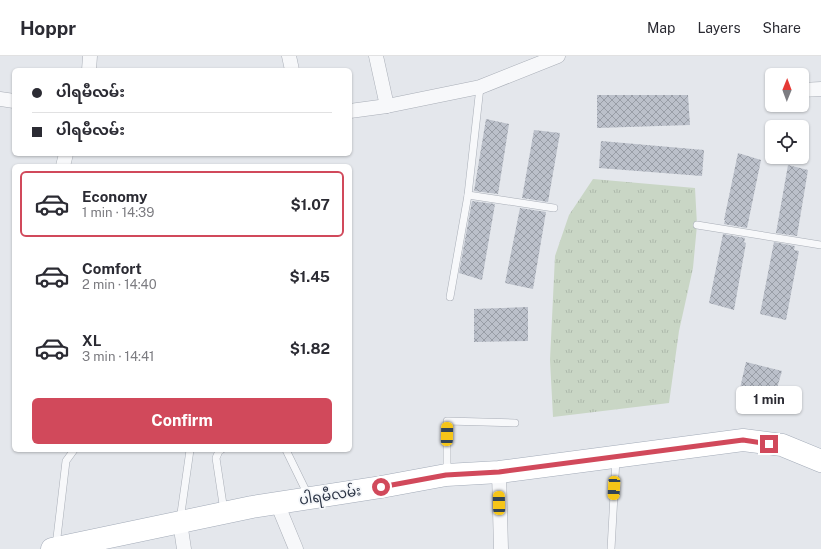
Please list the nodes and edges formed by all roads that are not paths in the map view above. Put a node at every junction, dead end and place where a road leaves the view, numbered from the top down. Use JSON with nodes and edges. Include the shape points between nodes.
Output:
{"nodes":[{"id":1,"x":90,"y":56,"type":"edge"},
{"id":2,"x":289,"y":56,"type":"edge"},
{"id":3,"x":376,"y":56,"type":"edge"},
{"id":4,"x":558,"y":56,"type":"edge"},
{"id":5,"x":89,"y":68,"type":"edge"},
{"id":6,"x":292,"y":68,"type":"edge"},
{"id":7,"x":480,"y":86,"type":"junction"},
{"id":8,"x":821,"y":89,"type":"edge"},
{"id":9,"x":809,"y":90,"type":"edge"},
{"id":10,"x":0,"y":99,"type":"edge"},
{"id":11,"x":12,"y":101,"type":"edge"},
{"id":12,"x":388,"y":106,"type":"junction"},
{"id":13,"x":352,"y":111,"type":"edge"},
{"id":14,"x":468,"y":195,"type":"junction"},
{"id":15,"x":554,"y":208,"type":"dead end"},
{"id":16,"x":697,"y":225,"type":"dead end"},
{"id":17,"x":821,"y":245,"type":"edge"},
{"id":18,"x":450,"y":297,"type":"dead end"},
{"id":19,"x":515,"y":423,"type":"dead end"},
{"id":20,"x":73,"y":452,"type":"edge"},
{"id":21,"x":190,"y":452,"type":"edge"},
{"id":22,"x":219,"y":452,"type":"edge"},
{"id":23,"x":287,"y":452,"type":"edge"},
{"id":24,"x":616,"y":457,"type":"junction"},
{"id":25,"x":821,"y":461,"type":"edge"},
{"id":26,"x":499,"y":472,"type":"junction"},
{"id":27,"x":446,"y":475,"type":"junction"},
{"id":28,"x":309,"y":498,"type":"junction"},
{"id":29,"x":277,"y":504,"type":"junction"},
{"id":30,"x":224,"y":513,"type":"junction"},
{"id":31,"x":180,"y":522,"type":"junction"},
{"id":32,"x":54,"y":549,"type":"edge"},
{"id":33,"x":184,"y":549,"type":"edge"},
{"id":34,"x":296,"y":549,"type":"edge"},
{"id":35,"x":501,"y":549,"type":"edge"},
{"id":36,"x":611,"y":549,"type":"edge"}],
"edges":[{"from":1,"to":5,"type":"street"},
{"from":2,"to":6,"type":"street"},
{"from":3,"to":12,"type":"street"},
{"from":4,"to":7,"type":"street"},
{"from":7,"to":12,"type":"street"},
{"from":7,"to":14,"type":"lane"},
{"from":8,"to":9,"type":"street"},
{"from":10,"to":11,"type":"street"},
{"from":12,"to":13,"type":"street"},
{"from":14,"to":15,"type":"lane"},
{"from":14,"to":18,"type":"lane"},
{"from":16,"to":17,"type":"lane"},
{"from":19,"to":27,"type":"lane","via":[[447,421]]},
{"from":20,"to":32,"type":"lane","via":[[66,461]]},
{"from":21,"to":31,"type":"lane"},
{"from":22,"to":30,"type":"lane","via":[[216,458]]},
{"from":23,"to":28,"type":"lane"},
{"from":24,"to":25,"type":"main road","name":"ပါရမီလမ်း","via":[[743,440],[782,445]]},
{"from":24,"to":26,"type":"main road","name":"ပါရမီလမ်း"},
{"from":24,"to":36,"type":"lane"},
{"from":26,"to":27,"type":"main road","name":"ပါရမီလမ်း"},
{"from":26,"to":35,"type":"street"},
{"from":27,"to":28,"type":"main road","name":"ပါရမီလမ်း"},
{"from":28,"to":29,"type":"main road","name":"ပါရမီလမ်း"},
{"from":29,"to":30,"type":"main road","name":"ပါရမီလမ်း"},
{"from":29,"to":34,"type":"street"},
{"from":30,"to":31,"type":"main road","name":"ပါရမီလမ်း"},
{"from":31,"to":32,"type":"main road","name":"ပါရမီလမ်း"},
{"from":31,"to":33,"type":"street"}]}
